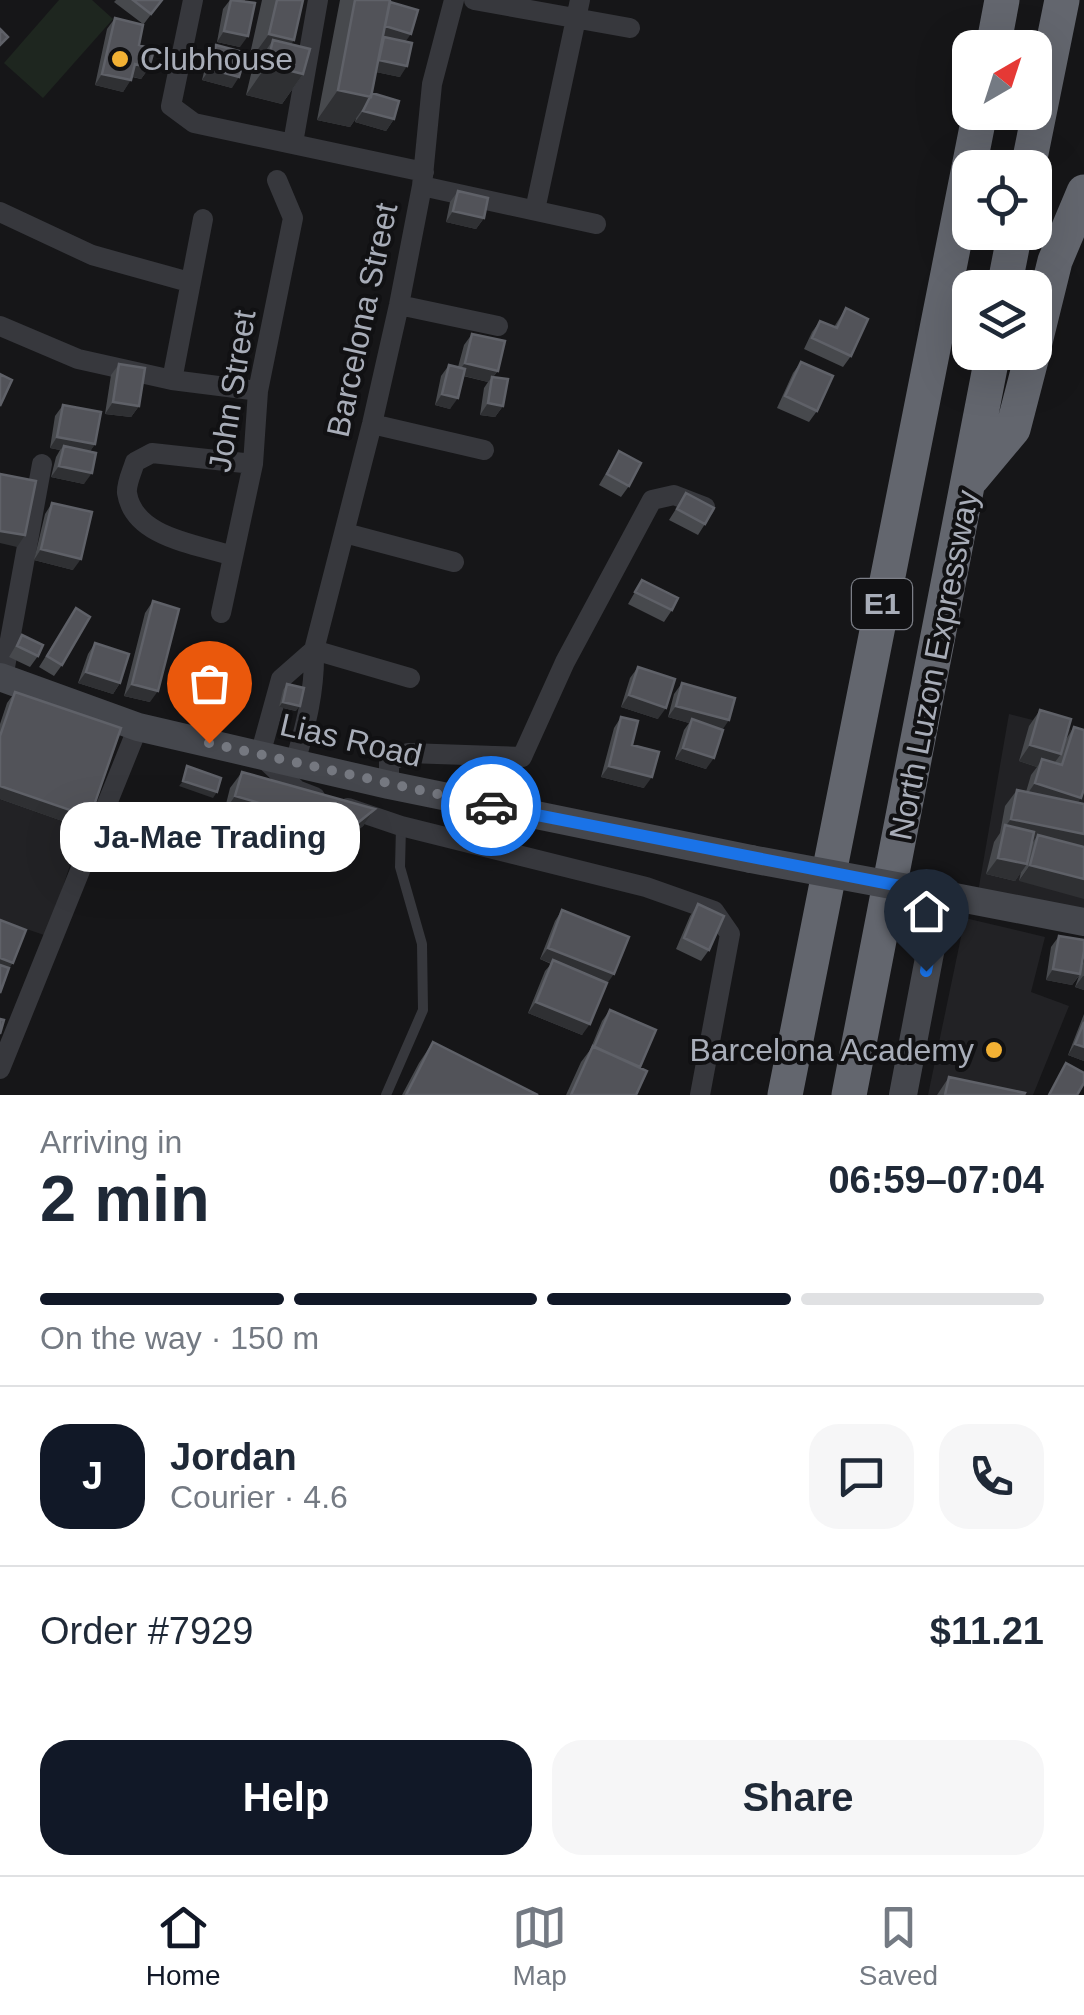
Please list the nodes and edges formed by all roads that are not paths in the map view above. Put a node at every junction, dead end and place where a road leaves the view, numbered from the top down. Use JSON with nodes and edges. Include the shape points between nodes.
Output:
{"nodes":[{"id":1,"x":193,"y":0,"type":"edge"},
{"id":2,"x":318,"y":0,"type":"edge"},
{"id":3,"x":454,"y":0,"type":"edge"},
{"id":4,"x":474,"y":0,"type":"edge"},
{"id":5,"x":1002,"y":0,"type":"edge"},
{"id":6,"x":1062,"y":0,"type":"edge"},
{"id":7,"x":578,"y":10,"type":"edge"},
{"id":8,"x":630,"y":28,"type":"dead end"},
{"id":9,"x":996,"y":30,"type":"edge"},
{"id":10,"x":976,"y":130,"type":"edge"},
{"id":11,"x":292,"y":144,"type":"junction"},
{"id":12,"x":1032,"y":150,"type":"edge"},
{"id":13,"x":423,"y":179,"type":"junction"},
{"id":14,"x":278,"y":180,"type":"dead end"},
{"id":15,"x":1084,"y":192,"type":"edge"},
{"id":16,"x":535,"y":210,"type":"junction"},
{"id":17,"x":0,"y":212,"type":"edge"},
{"id":18,"x":203,"y":219,"type":"dead end"},
{"id":19,"x":596,"y":224,"type":"dead end"},
{"id":20,"x":1052,"y":273,"type":"edge"},
{"id":21,"x":189,"y":282,"type":"junction"},
{"id":22,"x":399,"y":305,"type":"junction"},
{"id":23,"x":0,"y":326,"type":"edge"},
{"id":24,"x":498,"y":326,"type":"dead end"},
{"id":25,"x":990,"y":370,"type":"edge"},
{"id":26,"x":1028,"y":370,"type":"edge"},
{"id":27,"x":172,"y":380,"type":"junction"},
{"id":28,"x":258,"y":391,"type":"junction"},
{"id":29,"x":372,"y":424,"type":"junction"},
{"id":30,"x":484,"y":450,"type":"dead end"},
{"id":31,"x":42,"y":464,"type":"dead end"},
{"id":32,"x":253,"y":464,"type":"junction"},
{"id":33,"x":971,"y":479,"type":"junction"},
{"id":34,"x":711,"y":509,"type":"edge"},
{"id":35,"x":345,"y":533,"type":"junction"},
{"id":36,"x":233,"y":556,"type":"junction"},
{"id":37,"x":454,"y":562,"type":"dead end"},
{"id":38,"x":221,"y":613,"type":"dead end"},
{"id":39,"x":314,"y":650,"type":"junction"},
{"id":40,"x":1,"y":678,"type":"edge"},
{"id":41,"x":410,"y":678,"type":"dead end"},
{"id":42,"x":138,"y":727,"type":"junction"},
{"id":43,"x":260,"y":755,"type":"junction"},
{"id":44,"x":295,"y":764,"type":"junction"},
{"id":45,"x":389,"y":785,"type":"junction"},
{"id":46,"x":400,"y":826,"type":"junction"},
{"id":47,"x":935,"y":893,"type":"junction"},
{"id":48,"x":1084,"y":922,"type":"edge"},
{"id":49,"x":0,"y":1069,"type":"edge"},
{"id":50,"x":386,"y":1095,"type":"edge"},
{"id":51,"x":700,"y":1095,"type":"edge"},
{"id":52,"x":785,"y":1095,"type":"edge"},
{"id":53,"x":849,"y":1095,"type":"edge"},
{"id":54,"x":903,"y":1095,"type":"edge"}],
"edges":[{"from":1,"to":11,"type":"street","via":[[171,106],[194,123]]},
{"from":2,"to":11,"type":"street"},
{"from":3,"to":13,"type":"street","name":"Barcelona Street","via":[[432,84]]},
{"from":4,"to":7,"type":"street"},
{"from":5,"to":9,"type":"highway"},
{"from":6,"to":12,"type":"highway"},
{"from":7,"to":8,"type":"street"},
{"from":7,"to":16,"type":"street"},
{"from":10,"to":52,"type":"highway","name":"North Luzon Expressway","number":"E1"},
{"from":11,"to":13,"type":"street"},
{"from":13,"to":16,"type":"street"},
{"from":13,"to":22,"type":"street","name":"Barcelona Street"},
{"from":14,"to":28,"type":"street","name":"John Street","via":[[293,218]]},
{"from":15,"to":20,"type":"highway"},
{"from":16,"to":19,"type":"street"},
{"from":17,"to":21,"type":"street","via":[[92,255]]},
{"from":18,"to":21,"type":"street"},
{"from":21,"to":27,"type":"street"},
{"from":22,"to":24,"type":"street"},
{"from":22,"to":29,"type":"street","name":"Barcelona Street"},
{"from":23,"to":27,"type":"street","via":[[78,359]]},
{"from":25,"to":33,"type":"highway","name":"North Luzon Expressway","number":"E1"},
{"from":26,"to":33,"type":"highway","via":[[1013,429]]},
{"from":27,"to":28,"type":"street"},
{"from":28,"to":32,"type":"street","name":"John Street"},
{"from":29,"to":30,"type":"street"},
{"from":29,"to":35,"type":"street","name":"Barcelona Street"},
{"from":31,"to":40,"type":"street"},
{"from":32,"to":36,"type":"street","name":"John Street"},
{"from":32,"to":36,"type":"street","via":[[152,454],[135,462],[126,490],[135,516],[158,532]]},
{"from":33,"to":53,"type":"highway","name":"North Luzon Expressway","number":"E1"},
{"from":34,"to":45,"type":"street","via":[[674,494],[652,500],[522,757],[408,753],[389,762]]},
{"from":35,"to":37,"type":"street"},
{"from":35,"to":39,"type":"street","name":"Barcelona Street"},
{"from":36,"to":38,"type":"street","name":"John Street"},
{"from":39,"to":41,"type":"street"},
{"from":39,"to":43,"type":"street","name":"Barcelona Street","via":[[281,680]]},
{"from":39,"to":44,"type":"street","name":"Barcelona Street","via":[[312,707]]},
{"from":40,"to":42,"type":"main road","name":"Lias Road"},
{"from":42,"to":43,"type":"main road","name":"Lias Road"},
{"from":42,"to":49,"type":"street"},
{"from":43,"to":44,"type":"main road","name":"Lias Road"},
{"from":43,"to":46,"type":"street","via":[[297,790]]},
{"from":44,"to":45,"type":"main road","name":"Lias Road"},
{"from":45,"to":47,"type":"main road","name":"Lias Road","bridge":true},
{"from":46,"to":50,"type":"lane","via":[[400,867],[422,944],[423,1010]]},
{"from":46,"to":51,"type":"street","via":[[646,886],[714,911],[730,934]]},
{"from":47,"to":48,"type":"main road","name":"Lias Road"},
{"from":47,"to":54,"type":"main road"}]}
